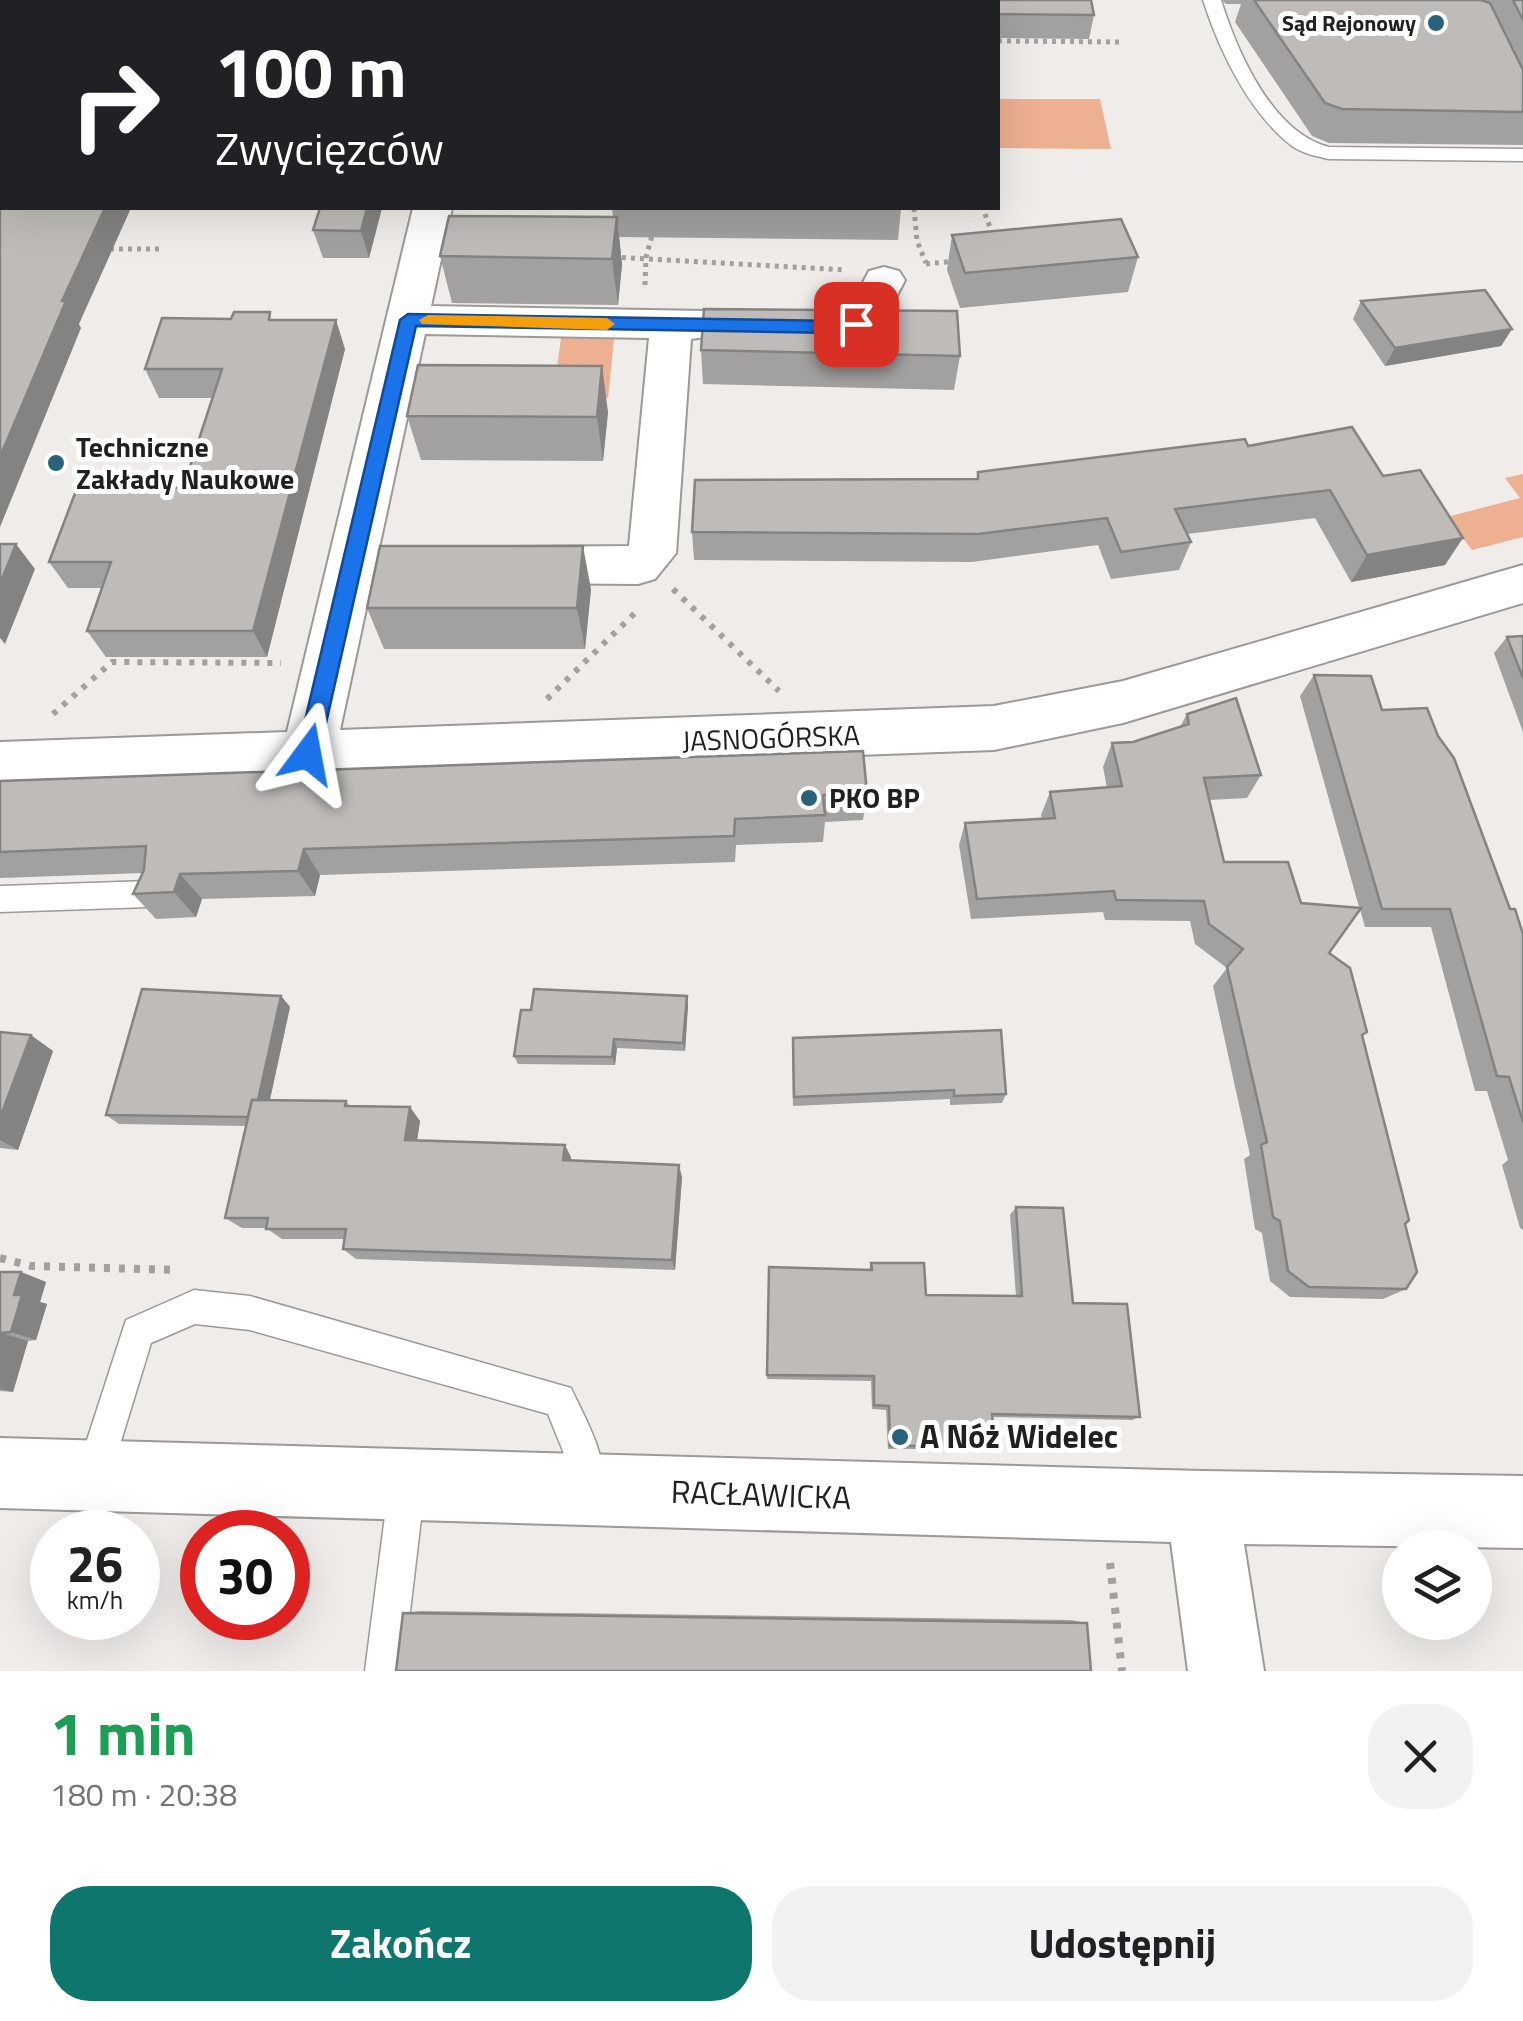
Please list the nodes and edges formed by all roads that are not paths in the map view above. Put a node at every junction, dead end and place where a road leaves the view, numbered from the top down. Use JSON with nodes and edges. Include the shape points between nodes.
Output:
{"nodes":[{"id":1,"x":1220,"y":9,"type":"edge"},
{"id":2,"x":1523,"y":155,"type":"edge"},
{"id":3,"x":432,"y":210,"type":"edge"},
{"id":4,"x":868,"y":275,"type":"road end"},
{"id":5,"x":408,"y":320,"type":"junction"},
{"id":6,"x":657,"y":325,"type":"junction"},
{"id":7,"x":352,"y":564,"type":"junction"},
{"id":8,"x":402,"y":564,"type":"edge"},
{"id":9,"x":480,"y":565,"type":"edge"},
{"id":10,"x":1523,"y":584,"type":"edge"},
{"id":11,"x":308,"y":754,"type":"junction"},
{"id":12,"x":0,"y":764,"type":"edge"},
{"id":13,"x":150,"y":894,"type":"edge"},
{"id":14,"x":0,"y":899,"type":"edge"},
{"id":15,"x":0,"y":1473,"type":"edge"},
{"id":16,"x":94,"y":1476,"type":"junction"},
{"id":17,"x":407,"y":1486,"type":"junction"},
{"id":18,"x":586,"y":1490,"type":"junction"},
{"id":19,"x":1202,"y":1507,"type":"junction"},
{"id":20,"x":1523,"y":1512,"type":"edge"},
{"id":21,"x":384,"y":1671,"type":"edge"},
{"id":22,"x":1226,"y":1671,"type":"edge"}],
"edges":[{"from":1,"to":2,"type":"lane","via":[[1274,120],[1302,144],[1329,152]]},
{"from":3,"to":5,"type":"street"},
{"from":4,"to":6,"type":"street","via":[[865,318],[856,324]]},
{"from":5,"to":6,"type":"street"},
{"from":5,"to":7,"type":"street"},
{"from":6,"to":9,"type":"street","via":[[652,554],[638,566]]},
{"from":7,"to":8,"type":"street"},
{"from":7,"to":11,"type":"street"},
{"from":10,"to":11,"type":"street","name":"JASNOGÓRSKA","via":[[1123,702],[994,728]]},
{"from":11,"to":12,"type":"street","name":"JASNOGÓRSKA"},
{"from":13,"to":14,"type":"lane"},
{"from":15,"to":16,"type":"street","name":"RACŁAWICKA"},
{"from":16,"to":17,"type":"street","name":"RACŁAWICKA"},
{"from":16,"to":18,"type":"lane","via":[[138,1332],[194,1307],[250,1313],[560,1400],[581,1450]]},
{"from":17,"to":18,"type":"street","name":"RACŁAWICKA"},
{"from":17,"to":21,"type":"lane"},
{"from":18,"to":19,"type":"street","name":"RACŁAWICKA"},
{"from":19,"to":20,"type":"street","name":"RACŁAWICKA"},
{"from":19,"to":22,"type":"street"}]}
